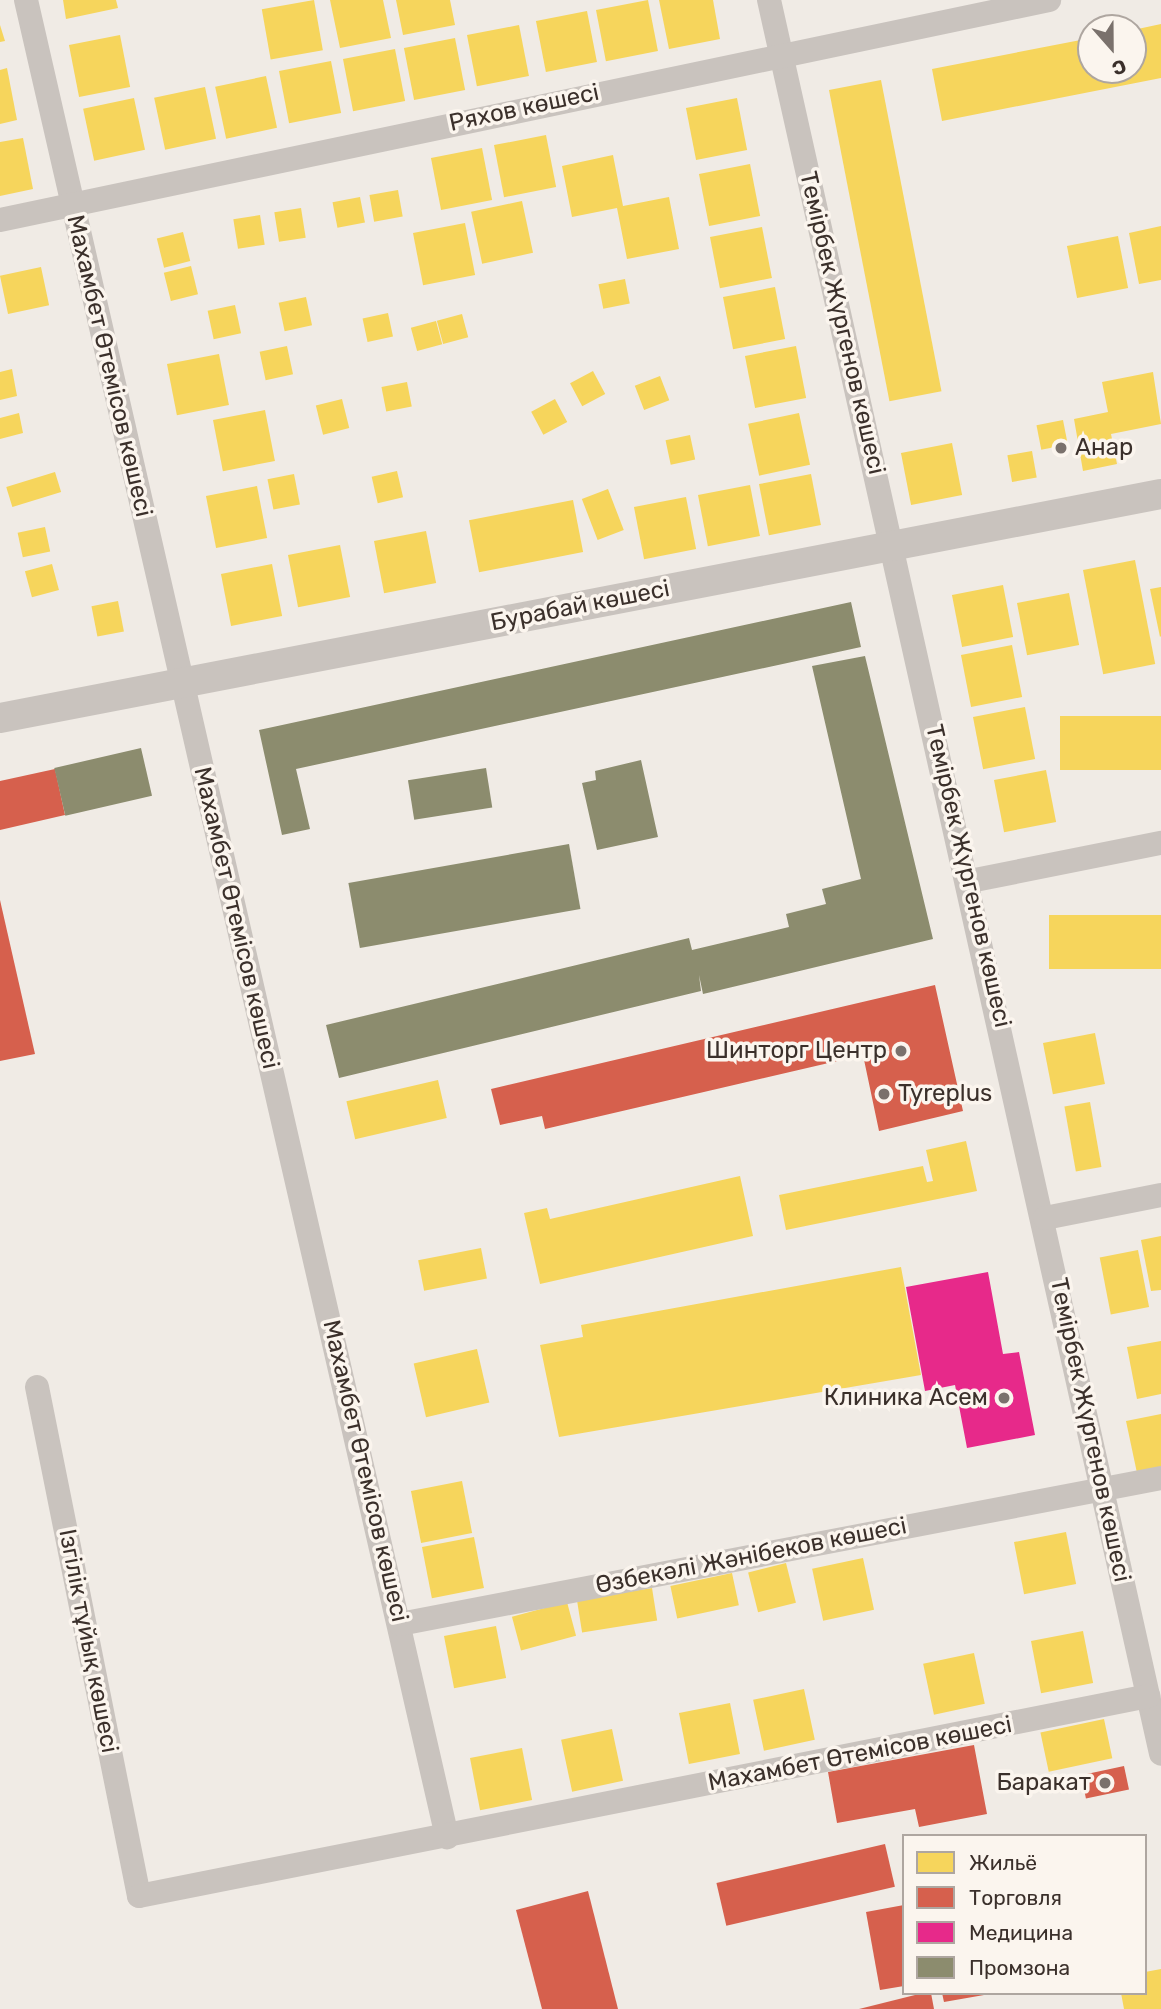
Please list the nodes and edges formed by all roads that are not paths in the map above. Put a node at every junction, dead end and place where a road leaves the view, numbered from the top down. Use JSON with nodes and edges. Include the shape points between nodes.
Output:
{"nodes":[{"id":1,"x":26,"y":0,"type":"edge"},
{"id":2,"x":769,"y":0,"type":"edge"},
{"id":3,"x":1049,"y":0,"type":"edge"},
{"id":4,"x":782,"y":53,"type":"junction"},
{"id":5,"x":72,"y":204,"type":"junction"},
{"id":6,"x":0,"y":220,"type":"edge"},
{"id":7,"x":1161,"y":494,"type":"edge"},
{"id":8,"x":892,"y":545,"type":"junction"},
{"id":9,"x":181,"y":683,"type":"junction"},
{"id":10,"x":0,"y":718,"type":"edge"},
{"id":11,"x":1161,"y":843,"type":"edge"},
{"id":12,"x":970,"y":881,"type":"junction"},
{"id":13,"x":1161,"y":1195,"type":"edge"},
{"id":14,"x":1045,"y":1218,"type":"junction"},
{"id":15,"x":37,"y":1387,"type":"dead end"},
{"id":16,"x":1161,"y":1478,"type":"edge"},
{"id":17,"x":1101,"y":1489,"type":"junction"},
{"id":18,"x":400,"y":1624,"type":"junction"},
{"id":19,"x":1148,"y":1696,"type":"junction"},
{"id":20,"x":1161,"y":1754,"type":"edge"},
{"id":21,"x":447,"y":1837,"type":"junction"},
{"id":22,"x":139,"y":1896,"type":"joint"}],
"edges":[{"from":1,"to":5,"type":"street","name":"Махамбет Өтемісов көшесі"},
{"from":2,"to":4,"type":"street","name":"Темірбек Жүргенов көшесі"},
{"from":3,"to":4,"type":"street","name":"Ряхов көшесі"},
{"from":4,"to":5,"type":"street","name":"Ряхов көшесі"},
{"from":4,"to":8,"type":"street","name":"Темірбек Жүргенов көшесі"},
{"from":5,"to":6,"type":"street","name":"Ряхов көшесі"},
{"from":5,"to":9,"type":"street","name":"Махамбет Өтемісов көшесі"},
{"from":7,"to":8,"type":"street","name":"Бурабай көшесі"},
{"from":8,"to":9,"type":"street","name":"Бурабай көшесі"},
{"from":8,"to":12,"type":"street","name":"Темірбек Жүргенов көшесі"},
{"from":9,"to":10,"type":"street","name":"Бурабай көшесі"},
{"from":9,"to":18,"type":"street","name":"Махамбет Өтемісов көшесі"},
{"from":11,"to":12,"type":"street"},
{"from":12,"to":14,"type":"street","name":"Темірбек Жүргенов көшесі"},
{"from":13,"to":14,"type":"street"},
{"from":14,"to":17,"type":"street","name":"Темірбек Жүргенов көшесі"},
{"from":15,"to":22,"type":"street","name":"Ізгілік тұйық көшесі"},
{"from":16,"to":17,"type":"street","name":"Өзбекәлі Жәнібеков көшесі"},
{"from":17,"to":18,"type":"street","name":"Өзбекәлі Жәнібеков көшесі"},
{"from":17,"to":19,"type":"street","name":"Темірбек Жүргенов көшесі"},
{"from":18,"to":21,"type":"street","name":"Махамбет Өтемісов көшесі"},
{"from":19,"to":20,"type":"street","name":"Темірбек Жүргенов көшесі"},
{"from":19,"to":21,"type":"street","name":"Махамбет Өтемісов көшесі"},
{"from":21,"to":22,"type":"street","name":"Махамбет Өтемісов көшесі"}]}
